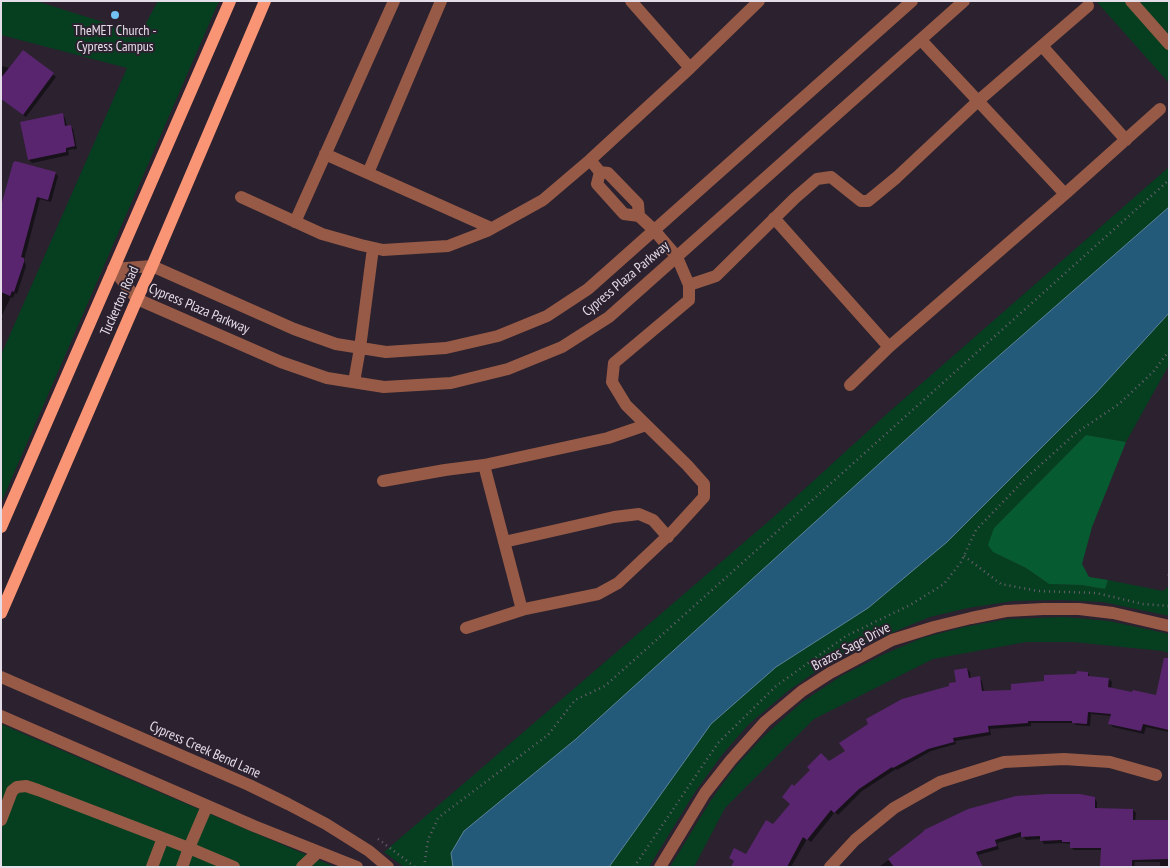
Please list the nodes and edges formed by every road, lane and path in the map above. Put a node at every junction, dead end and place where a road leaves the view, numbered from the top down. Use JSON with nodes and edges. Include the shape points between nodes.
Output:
{"nodes":[{"id":1,"x":230,"y":1,"type":"edge"},
{"id":2,"x":265,"y":1,"type":"edge"},
{"id":3,"x":394,"y":1,"type":"edge"},
{"id":4,"x":441,"y":1,"type":"edge"},
{"id":5,"x":631,"y":1,"type":"edge"},
{"id":6,"x":759,"y":1,"type":"edge"},
{"id":7,"x":912,"y":1,"type":"edge"},
{"id":8,"x":964,"y":1,"type":"edge"},
{"id":9,"x":1131,"y":1,"type":"edge"},
{"id":10,"x":1088,"y":6,"type":"dead end"},
{"id":11,"x":921,"y":40,"type":"junction"},
{"id":12,"x":1169,"y":44,"type":"edge"},
{"id":13,"x":1042,"y":46,"type":"junction"},
{"id":14,"x":690,"y":68,"type":"junction"},
{"id":15,"x":978,"y":101,"type":"junction"},
{"id":16,"x":1160,"y":109,"type":"dead end"},
{"id":17,"x":1126,"y":140,"type":"junction"},
{"id":18,"x":326,"y":154,"type":"junction"},
{"id":19,"x":590,"y":160,"type":"junction"},
{"id":20,"x":368,"y":173,"type":"junction"},
{"id":21,"x":1169,"y":180,"type":"edge"},
{"id":22,"x":1065,"y":194,"type":"junction"},
{"id":23,"x":241,"y":197,"type":"dead end"},
{"id":24,"x":774,"y":218,"type":"junction"},
{"id":25,"x":295,"y":222,"type":"junction"},
{"id":26,"x":491,"y":228,"type":"junction"},
{"id":27,"x":654,"y":230,"type":"junction"},
{"id":28,"x":373,"y":248,"type":"junction"},
{"id":29,"x":677,"y":257,"type":"junction"},
{"id":30,"x":152,"y":266,"type":"junction"},
{"id":31,"x":113,"y":269,"type":"junction"},
{"id":32,"x":690,"y":285,"type":"junction"},
{"id":33,"x":137,"y":299,"type":"junction"},
{"id":34,"x":889,"y":347,"type":"junction"},
{"id":35,"x":360,"y":348,"type":"junction"},
{"id":36,"x":1169,"y":350,"type":"edge"},
{"id":37,"x":354,"y":382,"type":"junction"},
{"id":38,"x":850,"y":385,"type":"dead end"},
{"id":39,"x":646,"y":425,"type":"junction"},
{"id":40,"x":484,"y":465,"type":"junction"},
{"id":41,"x":383,"y":481,"type":"dead end"},
{"id":42,"x":1,"y":527,"type":"edge"},
{"id":43,"x":668,"y":537,"type":"junction"},
{"id":44,"x":504,"y":542,"type":"junction"},
{"id":45,"x":964,"y":556,"type":"junction"},
{"id":46,"x":1169,"y":606,"type":"edge"},
{"id":47,"x":522,"y":610,"type":"junction"},
{"id":48,"x":1,"y":613,"type":"edge"},
{"id":49,"x":1169,"y":626,"type":"edge"},
{"id":50,"x":466,"y":628,"type":"dead end"},
{"id":51,"x":1,"y":677,"type":"edge"},
{"id":52,"x":1,"y":716,"type":"edge"},
{"id":53,"x":1156,"y":775,"type":"dead end"},
{"id":54,"x":207,"y":806,"type":"junction"},
{"id":55,"x":1,"y":820,"type":"edge"},
{"id":56,"x":163,"y":838,"type":"junction"},
{"id":57,"x":378,"y":839,"type":"dead end"},
{"id":58,"x":189,"y":848,"type":"junction"},
{"id":59,"x":318,"y":852,"type":"junction"},
{"id":60,"x":152,"y":867,"type":"edge"},
{"id":61,"x":182,"y":867,"type":"edge"},
{"id":62,"x":234,"y":867,"type":"edge"},
{"id":63,"x":302,"y":867,"type":"edge"},
{"id":64,"x":357,"y":867,"type":"edge"},
{"id":65,"x":388,"y":867,"type":"edge"},
{"id":66,"x":415,"y":867,"type":"edge"},
{"id":67,"x":424,"y":867,"type":"edge"},
{"id":68,"x":634,"y":867,"type":"edge"},
{"id":69,"x":660,"y":867,"type":"edge"},
{"id":70,"x":830,"y":867,"type":"edge"}],
"edges":[{"from":1,"to":31,"type":"main road","name":"Tuckerton Road"},
{"from":2,"to":30,"type":"main road","name":"Tuckerton Road"},
{"from":3,"to":18,"type":"street"},
{"from":4,"to":20,"type":"street"},
{"from":5,"to":14,"type":"street"},
{"from":6,"to":14,"type":"street"},
{"from":7,"to":27,"type":"street","name":"Cypress Plaza Parkway"},
{"from":8,"to":11,"type":"street","name":"Cypress Plaza Parkway"},
{"from":9,"to":12,"type":"street"},
{"from":10,"to":13,"type":"street"},
{"from":11,"to":15,"type":"street"},
{"from":11,"to":29,"type":"street","name":"Cypress Plaza Parkway"},
{"from":13,"to":15,"type":"street"},
{"from":13,"to":17,"type":"street"},
{"from":14,"to":19,"type":"street"},
{"from":15,"to":22,"type":"street"},
{"from":15,"to":24,"type":"street","via":[[868,201],[861,201],[831,177],[816,179]]},
{"from":16,"to":17,"type":"street"},
{"from":17,"to":22,"type":"street"},
{"from":18,"to":20,"type":"street"},
{"from":18,"to":25,"type":"street"},
{"from":19,"to":26,"type":"street","via":[[543,200]]},
{"from":19,"to":27,"type":"street","via":[[600,172],[608,173],[638,204],[639,216]]},
{"from":20,"to":26,"type":"street"},
{"from":21,"to":67,"type":"path","via":[[605,686],[575,700],[548,735],[438,818],[428,840]]},
{"from":22,"to":34,"type":"street"},
{"from":23,"to":25,"type":"street"},
{"from":24,"to":32,"type":"street","via":[[716,276]]},
{"from":24,"to":34,"type":"street"},
{"from":25,"to":28,"type":"street","via":[[322,234]]},
{"from":26,"to":28,"type":"street","via":[[448,246]]},
{"from":27,"to":29,"type":"street"},
{"from":27,"to":35,"type":"street","name":"Cypress Plaza Parkway","via":[[588,289],[546,316],[498,336],[446,348],[386,352]]},
{"from":28,"to":35,"type":"street"},
{"from":29,"to":32,"type":"street"},
{"from":29,"to":37,"type":"street","name":"Cypress Plaza Parkway","via":[[603,321],[562,347],[508,369],[451,383],[384,386]]},
{"from":30,"to":31,"type":"street","name":"Cypress Plaza Parkway"},
{"from":30,"to":33,"type":"main road","name":"Tuckerton Road"},
{"from":30,"to":35,"type":"street","name":"Cypress Plaza Parkway","via":[[294,329],[336,344]]},
{"from":31,"to":33,"type":"street","name":"Cypress Plaza Parkway"},
{"from":31,"to":42,"type":"main road","name":"Tuckerton Road"},
{"from":32,"to":39,"type":"street","via":[[689,300],[614,363],[612,382],[626,405]]},
{"from":33,"to":37,"type":"street","name":"Cypress Plaza Parkway","via":[[281,362],[328,378]]},
{"from":33,"to":48,"type":"main road","name":"Tuckerton Road"},
{"from":34,"to":38,"type":"street"},
{"from":35,"to":37,"type":"street"},
{"from":36,"to":45,"type":"path","via":[[1153,372],[1119,404],[1076,433],[1026,478],[976,530]]},
{"from":39,"to":40,"type":"street","via":[[608,438]]},
{"from":39,"to":43,"type":"street","via":[[688,464],[704,484],[704,497]]},
{"from":40,"to":41,"type":"street"},
{"from":40,"to":44,"type":"street"},
{"from":43,"to":44,"type":"street","via":[[653,520],[638,514]]},
{"from":43,"to":47,"type":"street","via":[[618,583],[598,594]]},
{"from":44,"to":47,"type":"street"},
{"from":45,"to":46,"type":"path","via":[[1001,584],[1038,591],[1096,593],[1143,604]]},
{"from":45,"to":68,"type":"path","via":[[944,584],[846,636],[776,686],[718,743]]},
{"from":47,"to":50,"type":"street"},
{"from":49,"to":69,"type":"street","name":"Brazos Sage Drive","via":[[1114,613],[1043,609],[1006,611],[971,618],[892,640],[830,673],[765,722],[705,793]]},
{"from":51,"to":65,"type":"street","name":"Cypress Creek Bend Lane","via":[[288,804],[369,851]]},
{"from":52,"to":54,"type":"street"},
{"from":53,"to":70,"type":"street","via":[[1110,762],[1064,759],[1004,762],[940,782],[894,808],[855,840]]},
{"from":54,"to":58,"type":"street"},
{"from":54,"to":59,"type":"street"},
{"from":55,"to":56,"type":"street","via":[[12,791],[26,786]]},
{"from":56,"to":58,"type":"street"},
{"from":56,"to":60,"type":"street"},
{"from":57,"to":66,"type":"path"},
{"from":58,"to":61,"type":"street"},
{"from":58,"to":62,"type":"street"},
{"from":59,"to":63,"type":"street"},
{"from":59,"to":64,"type":"street"}]}
